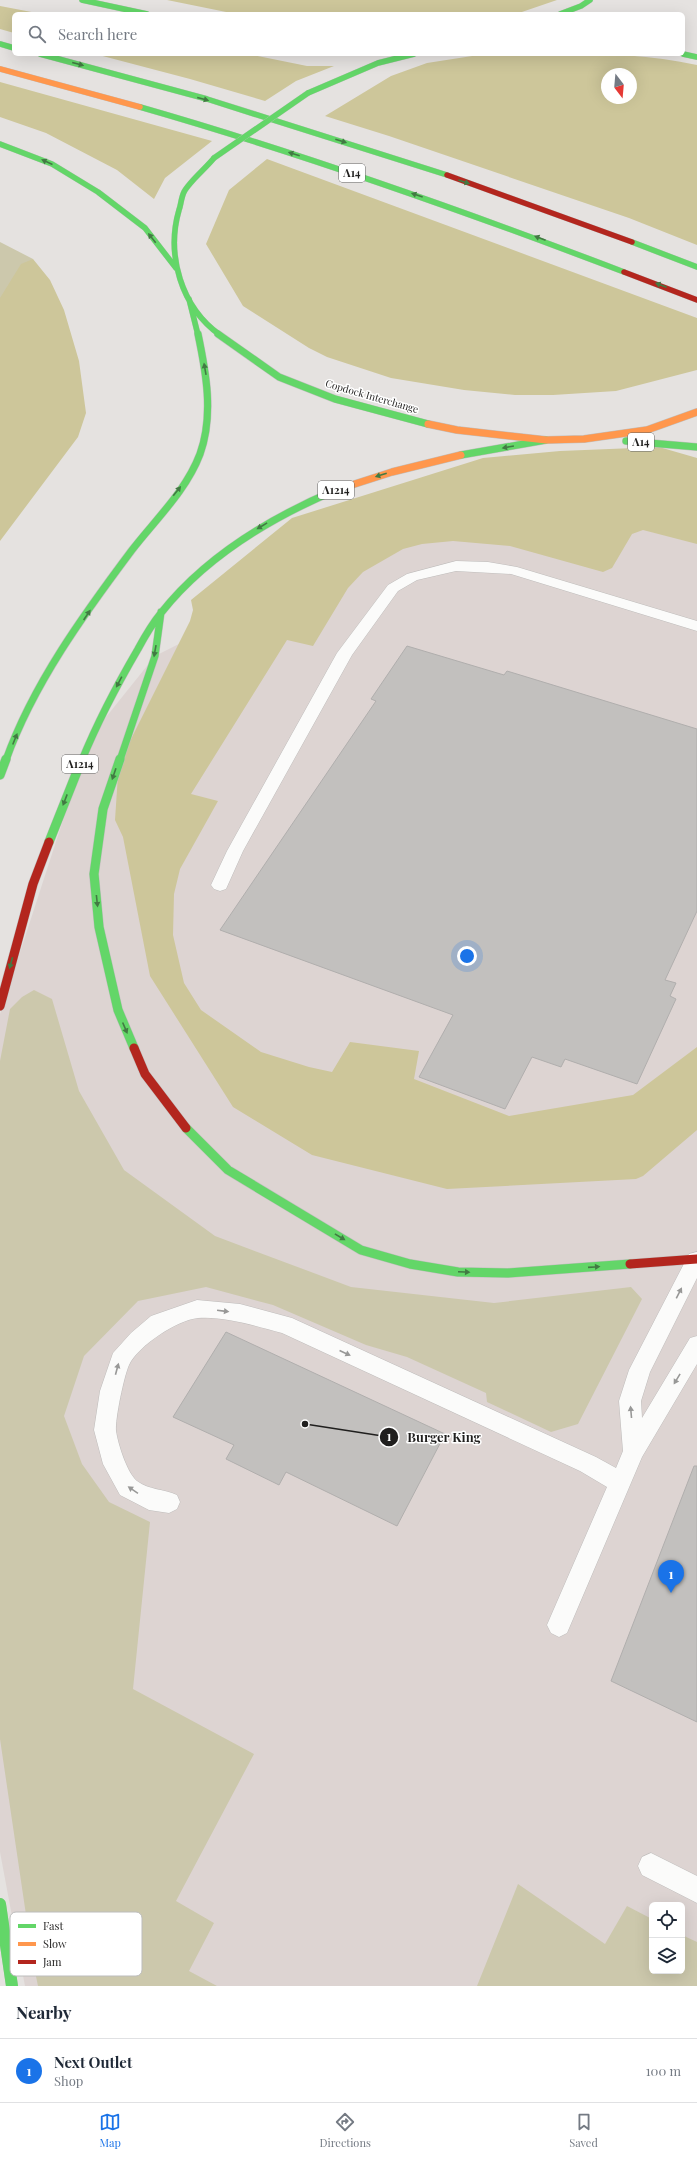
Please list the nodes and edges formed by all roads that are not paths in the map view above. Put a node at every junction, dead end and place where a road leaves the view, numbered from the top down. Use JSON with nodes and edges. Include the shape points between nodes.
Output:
{"nodes":[{"id":1,"x":82,"y":0,"type":"edge"},
{"id":2,"x":590,"y":0,"type":"edge"},
{"id":3,"x":138,"y":12,"type":"edge"},
{"id":4,"x":565,"y":12,"type":"edge"},
{"id":5,"x":0,"y":44,"type":"edge"},
{"id":6,"x":12,"y":47,"type":"edge"},
{"id":7,"x":685,"y":54,"type":"edge"},
{"id":8,"x":47,"y":56,"type":"edge"},
{"id":9,"x":406,"y":56,"type":"edge"},
{"id":10,"x":697,"y":57,"type":"edge"},
{"id":11,"x":0,"y":69,"type":"edge"},
{"id":12,"x":0,"y":144,"type":"edge"},
{"id":13,"x":697,"y":267,"type":"edge"},
{"id":14,"x":176,"y":268,"type":"junction"},
{"id":15,"x":189,"y":299,"type":"junction"},
{"id":16,"x":697,"y":300,"type":"edge"},
{"id":17,"x":697,"y":412,"type":"edge"},
{"id":18,"x":584,"y":439,"type":"junction"},
{"id":19,"x":546,"y":440,"type":"junction"},
{"id":20,"x":697,"y":446,"type":"edge"},
{"id":21,"x":161,"y":612,"type":"junction"},
{"id":22,"x":697,"y":626,"type":"edge"},
{"id":23,"x":0,"y":775,"type":"edge"},
{"id":24,"x":220,"y":885,"type":"dead end"},
{"id":25,"x":0,"y":1006,"type":"edge"},
{"id":26,"x":697,"y":1260,"type":"edge"},
{"id":27,"x":697,"y":1345,"type":"edge"},
{"id":28,"x":634,"y":1451,"type":"junction"},
{"id":29,"x":619,"y":1482,"type":"junction"},
{"id":30,"x":168,"y":1502,"type":"dead end"},
{"id":31,"x":559,"y":1625,"type":"dead end"},
{"id":32,"x":651,"y":1866,"type":"dead end"},
{"id":33,"x":697,"y":1890,"type":"edge"},
{"id":34,"x":0,"y":1904,"type":"edge"},
{"id":35,"x":10,"y":1972,"type":"edge"},
{"id":36,"x":11,"y":1976,"type":"edge"},
{"id":37,"x":12,"y":1986,"type":"edge"}],
"edges":[{"from":1,"to":3,"type":"main road"},
{"from":2,"to":4,"type":"main road"},
{"from":5,"to":6,"type":"main road"},
{"from":7,"to":10,"type":"main road"},
{"from":8,"to":13,"type":"main road","number":"A14","one_way":true,"via":[[256,113],[390,156],[614,234]]},
{"from":9,"to":14,"type":"main road","name":"Copdock Interchange","bridge":true,"via":[[378,63],[308,93],[214,158],[184,192],[174,228]]},
{"from":16,"to":11,"type":"main road","number":"A14","one_way":true,"via":[[535,236],[407,191],[230,134]]},
{"from":14,"to":12,"type":"main road","one_way":true,"via":[[145,228],[98,192],[52,164]]},
{"from":14,"to":15,"type":"main road","name":"Copdock Interchange"},
{"from":15,"to":19,"type":"main road","name":"Copdock Interchange","via":[[206,325],[279,377],[335,399],[398,417],[457,430]]},
{"from":23,"to":15,"type":"main road","one_way":true,"via":[[22,720],[86,617],[199,458],[205,435],[208,391]]},
{"from":17,"to":18,"type":"main road","name":"Copdock Interchange","via":[[647,430]]},
{"from":18,"to":19,"type":"main road","name":"Copdock Interchange"},
{"from":18,"to":20,"type":"main road","number":"A14"},
{"from":19,"to":21,"type":"main road","number":"A1214","one_way":true,"via":[[457,456],[392,472],[313,499],[261,526],[216,557]]},
{"from":21,"to":25,"type":"main road","number":"A1214","one_way":true,"via":[[128,666],[90,737],[33,884]]},
{"from":21,"to":26,"type":"main road","one_way":true,"via":[[155,656],[103,809],[94,874],[99,927],[118,1010],[145,1074],[187,1129],[228,1170],[361,1250],[410,1264],[458,1272],[508,1273]]},
{"from":22,"to":24,"type":"lane","via":[[512,570],[456,566],[412,578],[400,584],[393,588],[381,603],[346,653],[234,851]]},
{"from":28,"to":26,"type":"lane","one_way":true,"via":[[630,1401],[638,1376]]},
{"from":27,"to":28,"type":"lane","one_way":true},
{"from":28,"to":29,"type":"lane"},
{"from":30,"to":29,"type":"lane","one_way":true,"via":[[149,1499],[128,1488],[114,1464],[105,1430],[111,1391],[120,1360],[158,1323],[197,1309],[240,1313],[285,1325],[588,1464]]},
{"from":29,"to":31,"type":"lane"},
{"from":32,"to":33,"type":"lane"},
{"from":34,"to":35,"type":"main road"},
{"from":36,"to":37,"type":"main road"}]}
